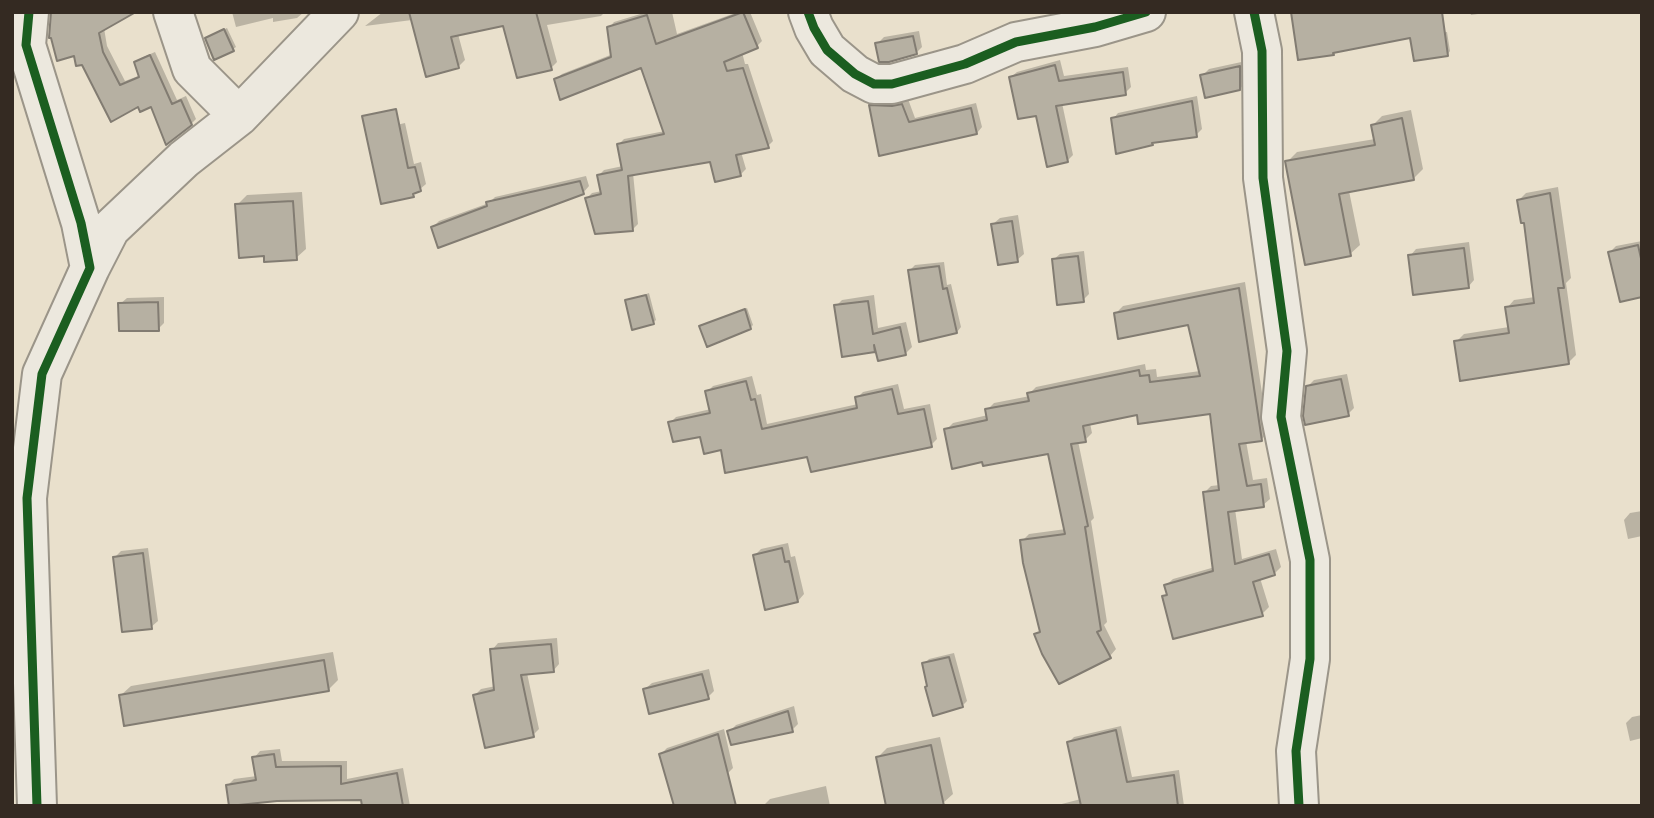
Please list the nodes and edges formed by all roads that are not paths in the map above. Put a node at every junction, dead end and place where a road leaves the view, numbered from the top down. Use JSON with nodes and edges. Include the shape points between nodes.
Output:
{"nodes":[{"id":1,"x":29,"y":12,"type":"edge"},
{"id":2,"x":173,"y":12,"type":"edge"},
{"id":3,"x":339,"y":12,"type":"edge"},
{"id":4,"x":808,"y":12,"type":"edge"},
{"id":5,"x":1146,"y":12,"type":"edge"},
{"id":6,"x":1254,"y":12,"type":"edge"},
{"id":7,"x":239,"y":116,"type":"junction"},
{"id":8,"x":90,"y":268,"type":"junction"},
{"id":9,"x":37,"y":806,"type":"edge"},
{"id":10,"x":1299,"y":806,"type":"edge"}],
"edges":[{"from":1,"to":8,"type":"street","via":[[26,45],[81,223]]},
{"from":2,"to":7,"type":"street","via":[[192,69]]},
{"from":3,"to":7,"type":"street"},
{"from":4,"to":5,"type":"street","via":[[827,50],[874,84],[892,84],[965,64],[1016,43]]},
{"from":6,"to":10,"type":"street","via":[[1262,51],[1263,178],[1287,351],[1281,416],[1310,559],[1310,659],[1297,751]]},
{"from":7,"to":8,"type":"street","via":[[184,159],[110,229]]},
{"from":8,"to":9,"type":"street","via":[[42,374],[27,498]]}]}
